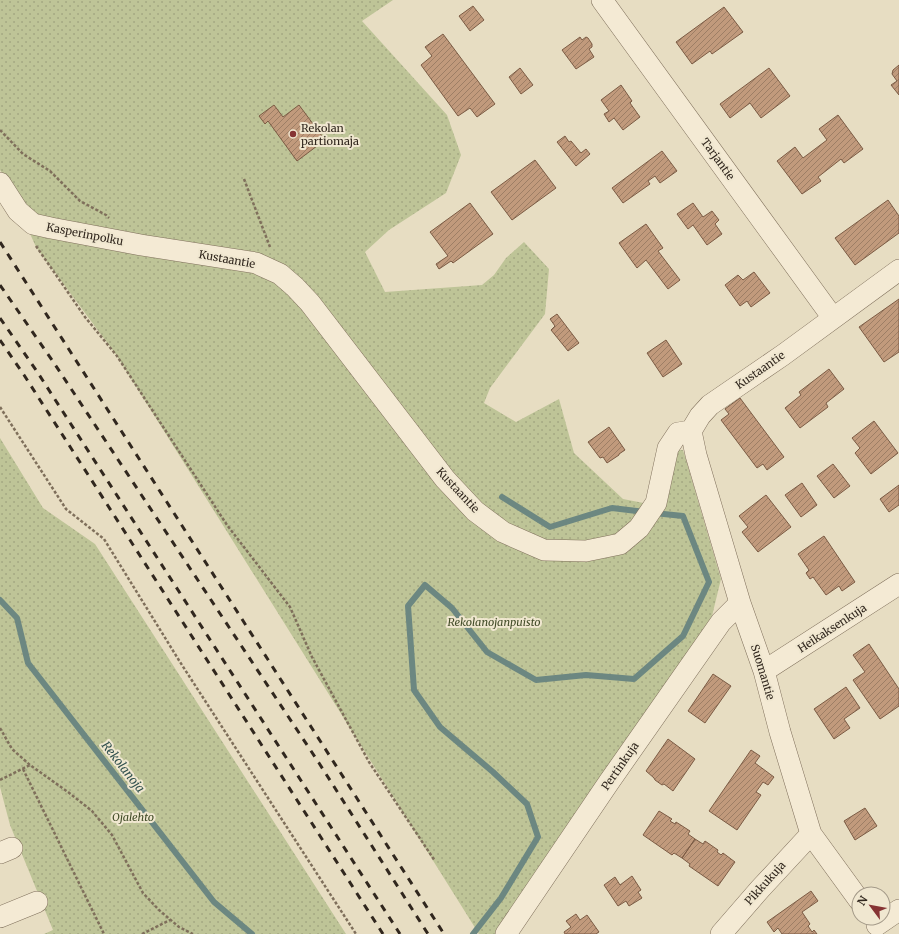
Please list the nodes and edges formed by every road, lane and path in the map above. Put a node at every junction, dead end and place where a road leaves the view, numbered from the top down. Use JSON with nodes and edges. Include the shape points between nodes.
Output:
{"nodes":[{"id":1,"x":602,"y":0,"type":"edge"},
{"id":2,"x":0,"y":130,"type":"edge"},
{"id":3,"x":244,"y":179,"type":"dead end"},
{"id":4,"x":0,"y":183,"type":"edge"},
{"id":5,"x":112,"y":220,"type":"dead end"},
{"id":6,"x":33,"y":224,"type":"junction"},
{"id":7,"x":142,"y":245,"type":"joint"},
{"id":8,"x":899,"y":270,"type":"edge"},
{"id":9,"x":280,"y":274,"type":"junction"},
{"id":10,"x":833,"y":318,"type":"junction"},
{"id":11,"x":0,"y":407,"type":"edge"},
{"id":12,"x":691,"y":431,"type":"junction"},
{"id":13,"x":899,"y":584,"type":"edge"},
{"id":14,"x":740,"y":603,"type":"junction"},
{"id":15,"x":764,"y":671,"type":"junction"},
{"id":16,"x":0,"y":728,"type":"edge"},
{"id":17,"x":30,"y":765,"type":"junction"},
{"id":18,"x":23,"y":769,"type":"junction"},
{"id":19,"x":0,"y":780,"type":"edge"},
{"id":20,"x":811,"y":834,"type":"junction"},
{"id":21,"x":435,"y":861,"type":"dead end"},
{"id":22,"x":851,"y":889,"type":"edge"},
{"id":23,"x":37,"y":902,"type":"dead end"},
{"id":24,"x":0,"y":917,"type":"edge"},
{"id":25,"x":170,"y":920,"type":"junction"},
{"id":26,"x":104,"y":934,"type":"edge"},
{"id":27,"x":142,"y":934,"type":"edge"},
{"id":28,"x":193,"y":934,"type":"edge"},
{"id":29,"x":356,"y":934,"type":"edge"},
{"id":30,"x":506,"y":934,"type":"edge"},
{"id":31,"x":721,"y":934,"type":"edge"}],
"edges":[{"from":1,"to":10,"type":"street","name":"Tarjantie"},
{"from":2,"to":5,"type":"path","via":[[23,154],[50,171],[80,201]]},
{"from":3,"to":9,"type":"path"},
{"from":4,"to":6,"type":"street","name":"Kasperinpolku","via":[[18,211]]},
{"from":6,"to":7,"type":"street","name":"Kasperinpolku"},
{"from":6,"to":21,"type":"path","via":[[36,247],[84,317],[117,356],[228,525],[290,607],[312,657],[369,762]]},
{"from":7,"to":9,"type":"street","name":"Kustaantie","via":[[256,263]]},
{"from":8,"to":10,"type":"street","name":"Kustaantie"},
{"from":9,"to":12,"type":"street","name":"Kustaantie","via":[[310,303],[445,479],[475,511],[503,532],[544,550],[586,551],[620,544],[639,528],[656,503],[668,448],[678,433]]},
{"from":10,"to":12,"type":"street","name":"Kustaantie","via":[[710,405]]},
{"from":11,"to":29,"type":"path","via":[[66,510],[104,539]]},
{"from":12,"to":14,"type":"street","name":"Suomantie"},
{"from":13,"to":15,"type":"street","name":"Heikaksenkuja"},
{"from":14,"to":15,"type":"street","name":"Suomantie"},
{"from":14,"to":30,"type":"street","name":"Pertinkuja","via":[[721,622]]},
{"from":15,"to":20,"type":"street","name":"Suomantie"},
{"from":16,"to":17,"type":"path","via":[[12,749]]},
{"from":17,"to":18,"type":"path"},
{"from":17,"to":25,"type":"path","via":[[92,811],[112,835],[143,893]]},
{"from":18,"to":19,"type":"path"},
{"from":18,"to":26,"type":"path"},
{"from":20,"to":22,"type":"street","name":"Suomantie"},
{"from":20,"to":31,"type":"street","name":"Pikkukuja"},
{"from":23,"to":24,"type":"street"},
{"from":25,"to":27,"type":"path"},
{"from":25,"to":28,"type":"path"}]}
